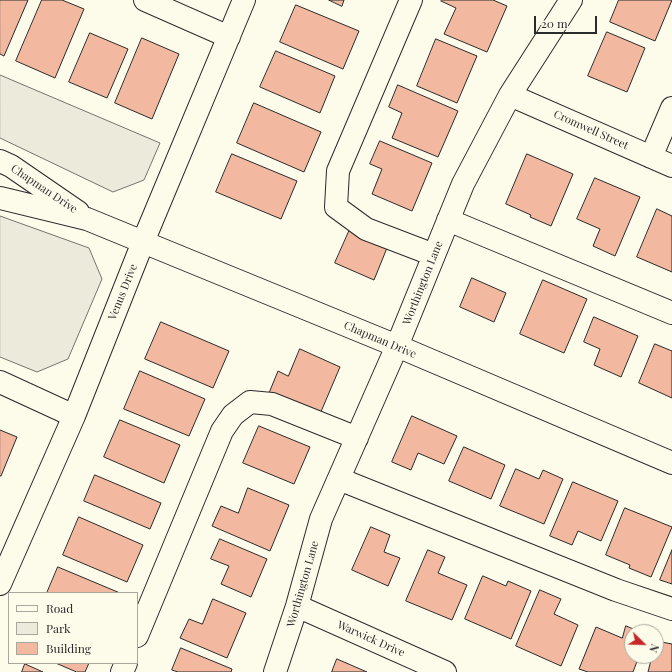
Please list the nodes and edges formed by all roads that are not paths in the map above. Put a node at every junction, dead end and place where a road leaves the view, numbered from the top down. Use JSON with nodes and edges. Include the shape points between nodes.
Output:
{"nodes":[{"id":1,"x":145,"y":0,"type":"edge"},
{"id":2,"x":244,"y":0,"type":"edge"},
{"id":3,"x":411,"y":0,"type":"edge"},
{"id":4,"x":571,"y":0,"type":"edge"},
{"id":5,"x":229,"y":37,"type":"junction"},
{"id":6,"x":510,"y":95,"type":"junction"},
{"id":7,"x":672,"y":108,"type":"edge"},
{"id":8,"x":651,"y":157,"type":"junction"},
{"id":9,"x":0,"y":161,"type":"edge"},
{"id":10,"x":672,"y":166,"type":"edge"},
{"id":11,"x":0,"y":198,"type":"edge"},
{"id":12,"x":87,"y":219,"type":"junction"},
{"id":13,"x":448,"y":220,"type":"junction"},
{"id":14,"x":143,"y":242,"type":"junction"},
{"id":15,"x":434,"y":255,"type":"junction"},
{"id":16,"x":672,"y":313,"type":"edge"},
{"id":17,"x":397,"y":346,"type":"junction"},
{"id":18,"x":0,"y":382,"type":"edge"},
{"id":19,"x":74,"y":416,"type":"junction"},
{"id":20,"x":357,"y":438,"type":"junction"},
{"id":21,"x":672,"y":463,"type":"edge"},
{"id":22,"x":339,"y":479,"type":"junction"},
{"id":23,"x":5,"y":559,"type":"edge"},
{"id":24,"x":0,"y":584,"type":"edge"},
{"id":25,"x":297,"y":606,"type":"junction"},
{"id":26,"x":672,"y":609,"type":"edge"},
{"id":27,"x":138,"y":634,"type":"edge"},
{"id":28,"x":440,"y":671,"type":"edge"},
{"id":29,"x":275,"y":672,"type":"edge"}],
"edges":[{"from":1,"to":5,"type":"street"},
{"from":2,"to":5,"type":"street","name":"Venus Drive"},
{"from":3,"to":15,"type":"street","via":[[338,171],[336,207],[366,229]]},
{"from":4,"to":6,"type":"street","name":"Worthington Lane"},
{"from":5,"to":14,"type":"street","name":"Venus Drive"},
{"from":6,"to":8,"type":"street","name":"Cromwell Street"},
{"from":6,"to":13,"type":"street","name":"Worthington Lane","via":[[463,184]]},
{"from":7,"to":8,"type":"street"},
{"from":8,"to":10,"type":"street","name":"Cromwell Street"},
{"from":9,"to":12,"type":"street","name":"Chapman Drive"},
{"from":11,"to":12,"type":"street","name":"Chapman Drive"},
{"from":12,"to":14,"type":"street","name":"Chapman Drive"},
{"from":13,"to":15,"type":"street","name":"Worthington Lane"},
{"from":13,"to":16,"type":"street"},
{"from":14,"to":17,"type":"street","name":"Chapman Drive"},
{"from":14,"to":19,"type":"street","name":"Venus Drive"},
{"from":15,"to":17,"type":"street","name":"Worthington Lane"},
{"from":17,"to":20,"type":"street","name":"Worthington Lane"},
{"from":17,"to":21,"type":"street","name":"Chapman Drive"},
{"from":18,"to":19,"type":"street"},
{"from":19,"to":23,"type":"street","name":"Venus Drive"},
{"from":20,"to":22,"type":"street","name":"Worthington Lane"},
{"from":20,"to":27,"type":"street","via":[[272,404],[250,402],[233,416],[222,430]]},
{"from":22,"to":25,"type":"street","name":"Worthington Lane","via":[[321,519]]},
{"from":22,"to":26,"type":"street","via":[[616,590]]},
{"from":23,"to":24,"type":"street","name":"Venus Drive"},
{"from":25,"to":28,"type":"street","name":"Warwick Drive"},
{"from":25,"to":29,"type":"street","name":"Worthington Lane"}]}
